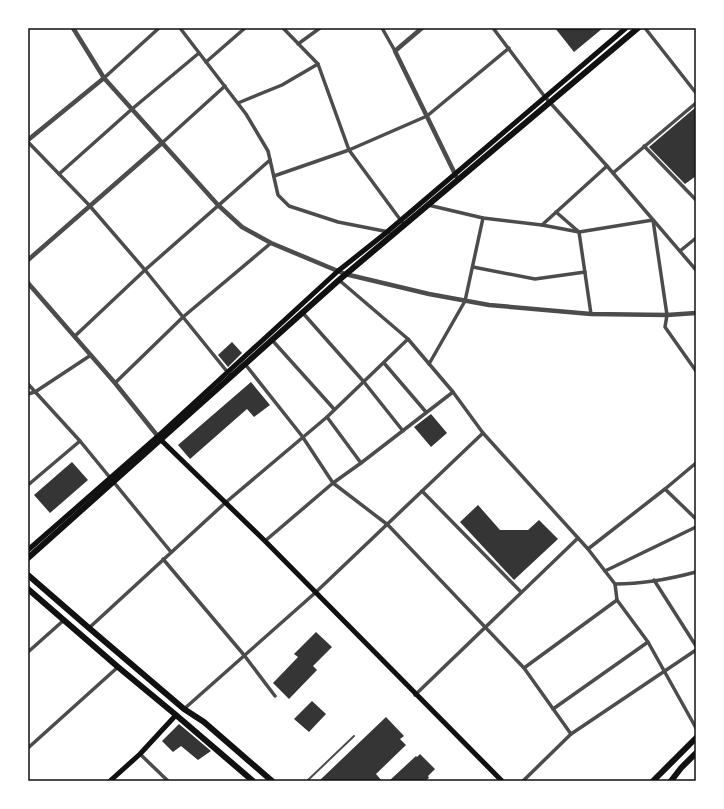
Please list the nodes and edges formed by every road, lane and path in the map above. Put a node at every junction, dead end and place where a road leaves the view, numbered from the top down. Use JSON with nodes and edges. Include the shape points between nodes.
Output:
{"nodes":[{"id":1,"x":73,"y":28,"type":"edge"},
{"id":2,"x":159,"y":28,"type":"edge"},
{"id":3,"x":180,"y":28,"type":"edge"},
{"id":4,"x":246,"y":28,"type":"edge"},
{"id":5,"x":283,"y":28,"type":"edge"},
{"id":6,"x":320,"y":28,"type":"edge"},
{"id":7,"x":382,"y":28,"type":"edge"},
{"id":8,"x":422,"y":28,"type":"edge"},
{"id":9,"x":494,"y":28,"type":"edge"},
{"id":10,"x":626,"y":28,"type":"edge"},
{"id":11,"x":638,"y":28,"type":"edge"},
{"id":12,"x":645,"y":28,"type":"edge"},
{"id":13,"x":298,"y":44,"type":"junction"},
{"id":14,"x":509,"y":48,"type":"junction"},
{"id":15,"x":395,"y":51,"type":"junction"},
{"id":16,"x":199,"y":52,"type":"junction"},
{"id":17,"x":206,"y":62,"type":"junction"},
{"id":18,"x":318,"y":64,"type":"junction"},
{"id":19,"x":104,"y":78,"type":"junction"},
{"id":20,"x":225,"y":86,"type":"junction"},
{"id":21,"x":696,"y":93,"type":"edge"},
{"id":22,"x":547,"y":99,"type":"junction"},
{"id":23,"x":238,"y":103,"type":"junction"},
{"id":24,"x":696,"y":103,"type":"edge"},
{"id":25,"x":132,"y":108,"type":"junction"},
{"id":26,"x":427,"y":116,"type":"junction"},
{"id":27,"x":28,"y":141,"type":"edge"},
{"id":28,"x":162,"y":143,"type":"junction"},
{"id":29,"x":644,"y":146,"type":"junction"},
{"id":30,"x":348,"y":150,"type":"junction"},
{"id":31,"x":270,"y":160,"type":"junction"},
{"id":32,"x":607,"y":166,"type":"junction"},
{"id":33,"x":613,"y":173,"type":"junction"},
{"id":34,"x":59,"y":174,"type":"junction"},
{"id":35,"x":274,"y":176,"type":"junction"},
{"id":36,"x":456,"y":176,"type":"junction"},
{"id":37,"x":696,"y":200,"type":"edge"},
{"id":38,"x":420,"y":203,"type":"junction"},
{"id":39,"x":89,"y":205,"type":"junction"},
{"id":40,"x":218,"y":205,"type":"junction"},
{"id":41,"x":428,"y":205,"type":"junction"},
{"id":42,"x":556,"y":212,"type":"junction"},
{"id":43,"x":483,"y":218,"type":"junction"},
{"id":44,"x":653,"y":220,"type":"junction"},
{"id":45,"x":403,"y":222,"type":"junction"},
{"id":46,"x":542,"y":225,"type":"junction"},
{"id":47,"x":387,"y":232,"type":"junction"},
{"id":48,"x":579,"y":232,"type":"junction"},
{"id":49,"x":394,"y":234,"type":"junction"},
{"id":50,"x":696,"y":238,"type":"edge"},
{"id":51,"x":271,"y":243,"type":"junction"},
{"id":52,"x":680,"y":251,"type":"junction"},
{"id":53,"x":28,"y":260,"type":"edge"},
{"id":54,"x":473,"y":266,"type":"junction"},
{"id":55,"x":145,"y":270,"type":"junction"},
{"id":56,"x":696,"y":270,"type":"edge"},
{"id":57,"x":338,"y":271,"type":"junction"},
{"id":58,"x":585,"y":272,"type":"junction"},
{"id":59,"x":345,"y":274,"type":"junction"},
{"id":60,"x":339,"y":280,"type":"junction"},
{"id":61,"x":28,"y":283,"type":"edge"},
{"id":62,"x":465,"y":301,"type":"junction"},
{"id":63,"x":302,"y":312,"type":"junction"},
{"id":64,"x":696,"y":313,"type":"edge"},
{"id":65,"x":590,"y":314,"type":"junction"},
{"id":66,"x":667,"y":315,"type":"junction"},
{"id":67,"x":183,"y":317,"type":"junction"},
{"id":68,"x":75,"y":336,"type":"junction"},
{"id":69,"x":272,"y":340,"type":"junction"},
{"id":70,"x":408,"y":340,"type":"junction"},
{"id":71,"x":91,"y":355,"type":"junction"},
{"id":72,"x":384,"y":363,"type":"junction"},
{"id":73,"x":245,"y":364,"type":"junction"},
{"id":74,"x":429,"y":364,"type":"junction"},
{"id":75,"x":696,"y":371,"type":"edge"},
{"id":76,"x":229,"y":374,"type":"junction"},
{"id":77,"x":364,"y":382,"type":"junction"},
{"id":78,"x":115,"y":383,"type":"junction"},
{"id":79,"x":28,"y":384,"type":"edge"},
{"id":80,"x":35,"y":392,"type":"junction"},
{"id":81,"x":453,"y":392,"type":"junction"},
{"id":82,"x":28,"y":394,"type":"edge"},
{"id":83,"x":334,"y":410,"type":"junction"},
{"id":84,"x":426,"y":412,"type":"junction"},
{"id":85,"x":326,"y":417,"type":"junction"},
{"id":86,"x":403,"y":431,"type":"junction"},
{"id":87,"x":483,"y":433,"type":"junction"},
{"id":88,"x":302,"y":436,"type":"junction"},
{"id":89,"x":159,"y":438,"type":"junction"},
{"id":90,"x":80,"y":441,"type":"junction"},
{"id":91,"x":361,"y":463,"type":"junction"},
{"id":92,"x":696,"y":463,"type":"edge"},
{"id":93,"x":112,"y":480,"type":"junction"},
{"id":94,"x":333,"y":483,"type":"junction"},
{"id":95,"x":28,"y":485,"type":"edge"},
{"id":96,"x":665,"y":489,"type":"junction"},
{"id":97,"x":422,"y":491,"type":"junction"},
{"id":98,"x":225,"y":503,"type":"junction"},
{"id":99,"x":696,"y":519,"type":"edge"},
{"id":100,"x":388,"y":525,"type":"junction"},
{"id":101,"x":696,"y":527,"type":"edge"},
{"id":102,"x":578,"y":538,"type":"junction"},
{"id":103,"x":265,"y":541,"type":"junction"},
{"id":104,"x":588,"y":549,"type":"junction"},
{"id":105,"x":28,"y":550,"type":"edge"},
{"id":106,"x":171,"y":552,"type":"junction"},
{"id":107,"x":28,"y":558,"type":"edge"},
{"id":108,"x":163,"y":559,"type":"junction"},
{"id":109,"x":605,"y":571,"type":"junction"},
{"id":110,"x":696,"y":572,"type":"edge"},
{"id":111,"x":28,"y":575,"type":"edge"},
{"id":112,"x":654,"y":580,"type":"junction"},
{"id":113,"x":616,"y":584,"type":"junction"},
{"id":114,"x":28,"y":589,"type":"edge"},
{"id":115,"x":521,"y":592,"type":"junction"},
{"id":116,"x":315,"y":593,"type":"junction"},
{"id":117,"x":617,"y":600,"type":"junction"},
{"id":118,"x":64,"y":620,"type":"junction"},
{"id":119,"x":89,"y":628,"type":"junction"},
{"id":120,"x":484,"y":628,"type":"junction"},
{"id":121,"x":648,"y":642,"type":"junction"},
{"id":122,"x":696,"y":646,"type":"edge"},
{"id":123,"x":696,"y":650,"type":"edge"},
{"id":124,"x":28,"y":652,"type":"edge"},
{"id":125,"x":244,"y":656,"type":"junction"},
{"id":126,"x":118,"y":668,"type":"junction"},
{"id":127,"x":524,"y":668,"type":"junction"},
{"id":128,"x":664,"y":672,"type":"junction"},
{"id":129,"x":415,"y":694,"type":"junction"},
{"id":130,"x":275,"y":696,"type":"dead end"},
{"id":131,"x":184,"y":709,"type":"junction"},
{"id":132,"x":553,"y":709,"type":"junction"},
{"id":133,"x":176,"y":715,"type":"junction"},
{"id":134,"x":696,"y":728,"type":"edge"},
{"id":135,"x":571,"y":734,"type":"junction"},
{"id":136,"x":354,"y":736,"type":"dead end"},
{"id":137,"x":696,"y":738,"type":"edge"},
{"id":138,"x":28,"y":748,"type":"edge"},
{"id":139,"x":696,"y":753,"type":"edge"},
{"id":140,"x":140,"y":754,"type":"junction"},
{"id":141,"x":110,"y":781,"type":"edge"},
{"id":142,"x":168,"y":781,"type":"edge"},
{"id":143,"x":253,"y":781,"type":"edge"},
{"id":144,"x":272,"y":781,"type":"edge"},
{"id":145,"x":306,"y":781,"type":"edge"},
{"id":146,"x":502,"y":781,"type":"edge"},
{"id":147,"x":523,"y":781,"type":"edge"},
{"id":148,"x":653,"y":781,"type":"edge"},
{"id":149,"x":671,"y":781,"type":"edge"}],
"edges":[{"from":1,"to":19,"type":"street"},
{"from":2,"to":19,"type":"street"},
{"from":3,"to":16,"type":"street"},
{"from":4,"to":17,"type":"street"},
{"from":5,"to":13,"type":"street"},
{"from":6,"to":13,"type":"street"},
{"from":7,"to":15,"type":"street"},
{"from":8,"to":15,"type":"street"},
{"from":9,"to":14,"type":"street"},
{"from":10,"to":22,"type":"main road"},
{"from":11,"to":22,"type":"main road"},
{"from":12,"to":21,"type":"street"},
{"from":13,"to":18,"type":"street"},
{"from":14,"to":22,"type":"street"},
{"from":14,"to":26,"type":"street"},
{"from":15,"to":26,"type":"street"},
{"from":16,"to":17,"type":"street"},
{"from":16,"to":25,"type":"street"},
{"from":17,"to":20,"type":"street"},
{"from":18,"to":23,"type":"street","via":[[282,85]]},
{"from":18,"to":30,"type":"street"},
{"from":19,"to":25,"type":"street"},
{"from":19,"to":27,"type":"street"},
{"from":20,"to":23,"type":"street"},
{"from":20,"to":28,"type":"street"},
{"from":22,"to":32,"type":"street"},
{"from":22,"to":36,"type":"main road"},
{"from":23,"to":31,"type":"street","via":[[268,150]]},
{"from":24,"to":29,"type":"street"},
{"from":25,"to":28,"type":"street"},
{"from":25,"to":34,"type":"street"},
{"from":26,"to":30,"type":"street"},
{"from":26,"to":36,"type":"street"},
{"from":27,"to":34,"type":"street"},
{"from":28,"to":39,"type":"street"},
{"from":28,"to":40,"type":"street"},
{"from":29,"to":33,"type":"street"},
{"from":29,"to":37,"type":"street"},
{"from":30,"to":35,"type":"street"},
{"from":30,"to":45,"type":"street"},
{"from":31,"to":35,"type":"street"},
{"from":31,"to":40,"type":"street"},
{"from":32,"to":33,"type":"street"},
{"from":32,"to":42,"type":"street"},
{"from":33,"to":44,"type":"street"},
{"from":34,"to":39,"type":"street"},
{"from":35,"to":47,"type":"street","via":[[278,194],[289,206],[338,222]]},
{"from":36,"to":38,"type":"main road"},
{"from":36,"to":41,"type":"main road"},
{"from":38,"to":41,"type":"street"},
{"from":38,"to":45,"type":"main road"},
{"from":39,"to":53,"type":"street"},
{"from":39,"to":55,"type":"street"},
{"from":40,"to":51,"type":"street","via":[[242,227]]},
{"from":40,"to":55,"type":"street"},
{"from":41,"to":43,"type":"street"},
{"from":41,"to":45,"type":"main road"},
{"from":42,"to":46,"type":"street"},
{"from":42,"to":48,"type":"street"},
{"from":43,"to":46,"type":"street"},
{"from":43,"to":54,"type":"street"},
{"from":44,"to":48,"type":"street"},
{"from":44,"to":52,"type":"street"},
{"from":44,"to":66,"type":"street"},
{"from":45,"to":47,"type":"main road"},
{"from":45,"to":49,"type":"main road"},
{"from":46,"to":48,"type":"street"},
{"from":47,"to":49,"type":"street"},
{"from":47,"to":57,"type":"main road"},
{"from":48,"to":58,"type":"street"},
{"from":49,"to":59,"type":"main road"},
{"from":50,"to":52,"type":"street"},
{"from":51,"to":57,"type":"street"},
{"from":51,"to":67,"type":"street"},
{"from":52,"to":56,"type":"street"},
{"from":54,"to":58,"type":"street","via":[[535,279]]},
{"from":54,"to":62,"type":"street"},
{"from":55,"to":67,"type":"street"},
{"from":55,"to":68,"type":"street"},
{"from":57,"to":59,"type":"street"},
{"from":57,"to":76,"type":"main road"},
{"from":58,"to":65,"type":"street"},
{"from":59,"to":60,"type":"main road"},
{"from":59,"to":62,"type":"street"},
{"from":60,"to":63,"type":"main road"},
{"from":60,"to":70,"type":"street"},
{"from":61,"to":68,"type":"street"},
{"from":62,"to":65,"type":"street"},
{"from":62,"to":74,"type":"street"},
{"from":63,"to":69,"type":"main road"},
{"from":63,"to":77,"type":"street"},
{"from":64,"to":66,"type":"street"},
{"from":65,"to":66,"type":"street"},
{"from":66,"to":75,"type":"street","via":[[665,327]]},
{"from":67,"to":76,"type":"street"},
{"from":67,"to":78,"type":"street"},
{"from":68,"to":71,"type":"street"},
{"from":69,"to":73,"type":"main road"},
{"from":69,"to":83,"type":"street"},
{"from":70,"to":72,"type":"street"},
{"from":70,"to":74,"type":"street"},
{"from":71,"to":78,"type":"street"},
{"from":71,"to":80,"type":"street"},
{"from":72,"to":77,"type":"street"},
{"from":72,"to":84,"type":"street"},
{"from":73,"to":76,"type":"main road"},
{"from":73,"to":88,"type":"street"},
{"from":74,"to":81,"type":"street"},
{"from":76,"to":89,"type":"main road"},
{"from":77,"to":83,"type":"street"},
{"from":77,"to":86,"type":"street"},
{"from":78,"to":89,"type":"street"},
{"from":79,"to":80,"type":"street"},
{"from":80,"to":82,"type":"street"},
{"from":80,"to":90,"type":"street"},
{"from":81,"to":84,"type":"street"},
{"from":81,"to":87,"type":"street"},
{"from":83,"to":85,"type":"street"},
{"from":84,"to":86,"type":"street"},
{"from":85,"to":88,"type":"street"},
{"from":85,"to":91,"type":"street"},
{"from":86,"to":91,"type":"street"},
{"from":87,"to":97,"type":"street"},
{"from":87,"to":102,"type":"street"},
{"from":88,"to":94,"type":"street"},
{"from":88,"to":98,"type":"street"},
{"from":89,"to":93,"type":"main road"},
{"from":89,"to":98,"type":"main road"},
{"from":90,"to":93,"type":"street"},
{"from":90,"to":95,"type":"street"},
{"from":91,"to":94,"type":"street"},
{"from":92,"to":96,"type":"street"},
{"from":93,"to":105,"type":"main road"},
{"from":93,"to":106,"type":"street"},
{"from":93,"to":107,"type":"main road"},
{"from":94,"to":100,"type":"street"},
{"from":94,"to":103,"type":"street"},
{"from":96,"to":99,"type":"street"},
{"from":96,"to":104,"type":"street"},
{"from":97,"to":100,"type":"street"},
{"from":97,"to":115,"type":"street"},
{"from":98,"to":103,"type":"main road"},
{"from":98,"to":106,"type":"street"},
{"from":100,"to":116,"type":"street"},
{"from":100,"to":120,"type":"street"},
{"from":101,"to":109,"type":"street"},
{"from":102,"to":104,"type":"street"},
{"from":102,"to":115,"type":"street"},
{"from":103,"to":116,"type":"main road"},
{"from":104,"to":109,"type":"street"},
{"from":106,"to":108,"type":"street"},
{"from":108,"to":119,"type":"street"},
{"from":108,"to":125,"type":"street"},
{"from":109,"to":113,"type":"street"},
{"from":110,"to":112,"type":"street"},
{"from":111,"to":119,"type":"main road"},
{"from":112,"to":113,"type":"street"},
{"from":112,"to":122,"type":"street"},
{"from":113,"to":117,"type":"street"},
{"from":114,"to":118,"type":"main road"},
{"from":115,"to":120,"type":"street"},
{"from":116,"to":125,"type":"street"},
{"from":116,"to":129,"type":"main road"},
{"from":117,"to":121,"type":"street"},
{"from":117,"to":127,"type":"street"},
{"from":118,"to":124,"type":"street"},
{"from":118,"to":126,"type":"main road"},
{"from":119,"to":131,"type":"main road"},
{"from":120,"to":127,"type":"street"},
{"from":120,"to":129,"type":"street"},
{"from":121,"to":128,"type":"street"},
{"from":121,"to":132,"type":"street"},
{"from":123,"to":128,"type":"street"},
{"from":125,"to":130,"type":"street"},
{"from":125,"to":131,"type":"street"},
{"from":126,"to":133,"type":"main road"},
{"from":126,"to":138,"type":"street"},
{"from":127,"to":132,"type":"street"},
{"from":128,"to":134,"type":"street"},
{"from":128,"to":135,"type":"street"},
{"from":129,"to":146,"type":"main road"},
{"from":131,"to":133,"type":"main road"},
{"from":131,"to":144,"type":"main road","via":[[204,722]]},
{"from":132,"to":135,"type":"street"},
{"from":133,"to":140,"type":"main road"},
{"from":133,"to":143,"type":"main road"},
{"from":135,"to":147,"type":"street"},
{"from":136,"to":145,"type":"lane"},
{"from":137,"to":148,"type":"main road"},
{"from":139,"to":149,"type":"main road"},
{"from":140,"to":141,"type":"main road"},
{"from":140,"to":142,"type":"street"}]}
